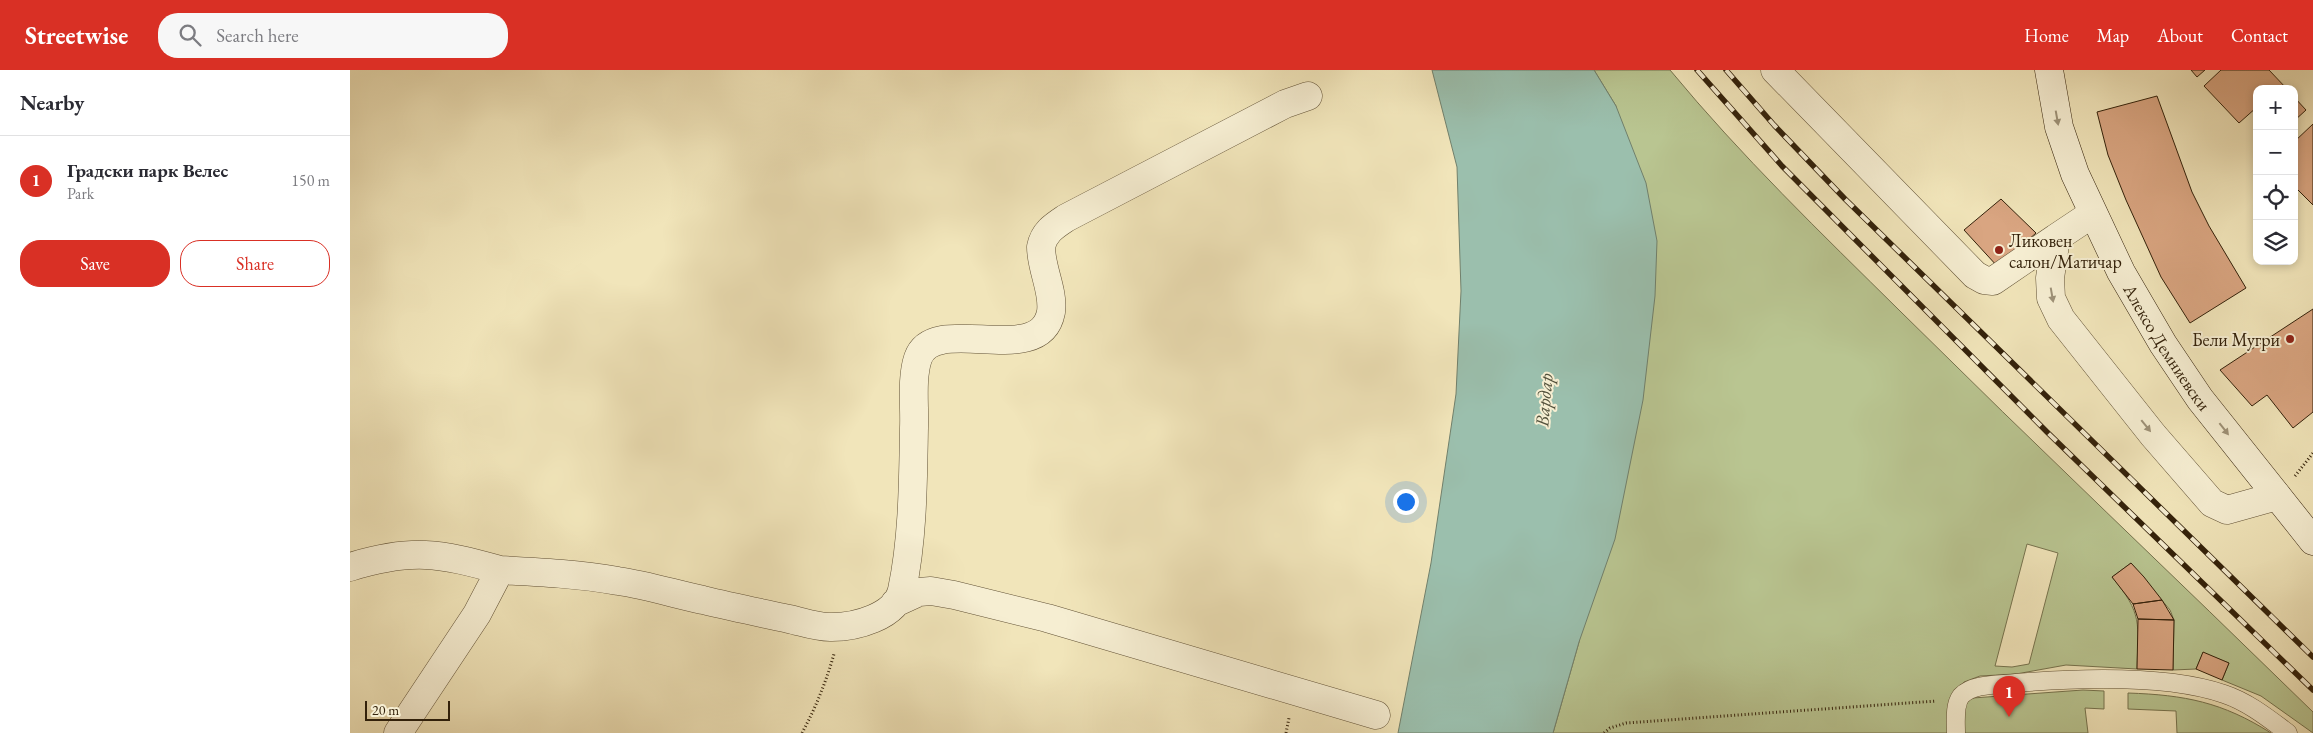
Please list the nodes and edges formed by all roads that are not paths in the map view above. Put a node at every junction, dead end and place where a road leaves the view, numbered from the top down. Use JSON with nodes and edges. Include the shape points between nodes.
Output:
{"nodes":[{"id":1,"x":1775,"y":70,"type":"edge"},
{"id":2,"x":2049,"y":70,"type":"edge"},
{"id":3,"x":1308,"y":96,"type":"dead end"},
{"id":4,"x":2092,"y":214,"type":"junction"},
{"id":5,"x":2056,"y":238,"type":"junction"},
{"id":6,"x":2277,"y":496,"type":"junction"},
{"id":7,"x":2313,"y":541,"type":"edge"},
{"id":8,"x":350,"y":567,"type":"edge"},
{"id":9,"x":500,"y":570,"type":"junction"},
{"id":10,"x":895,"y":603,"type":"junction"},
{"id":11,"x":1376,"y":715,"type":"dead end"},
{"id":12,"x":398,"y":733,"type":"edge"},
{"id":13,"x":1956,"y":733,"type":"edge"},
{"id":14,"x":2288,"y":733,"type":"edge"}],
"edges":[{"from":1,"to":5,"type":"street","via":[[1974,275],[1993,281]]},
{"from":2,"to":4,"type":"street","name":"Алексо Демниевски","one_way":true,"via":[[2058,127]]},
{"from":3,"to":10,"type":"street","via":[[1285,104],[1050,229],[1041,248],[1051,307],[1048,322],[1039,332],[999,340],[946,339],[925,347],[917,361],[910,522],[902,590]]},
{"from":4,"to":5,"type":"street"},
{"from":4,"to":6,"type":"street","name":"Алексо Демниевски","one_way":true,"via":[[2163,344],[2200,399]]},
{"from":5,"to":6,"type":"street","one_way":true,"via":[[2050,278],[2051,298],[2061,319],[2212,503],[2227,510]]},
{"from":6,"to":7,"type":"street","name":"Алексо Демниевски"},
{"from":8,"to":9,"type":"street","via":[[386,557],[434,554]]},
{"from":9,"to":10,"type":"street","via":[[619,581],[820,626],[864,622]]},
{"from":9,"to":12,"type":"street","via":[[477,614]]},
{"from":10,"to":11,"type":"street","via":[[919,592],[954,595],[1047,618]]},
{"from":13,"to":14,"type":"lane","via":[[1959,699],[1964,693],[1976,688],[2084,679],[2192,686],[2234,698]]}]}
